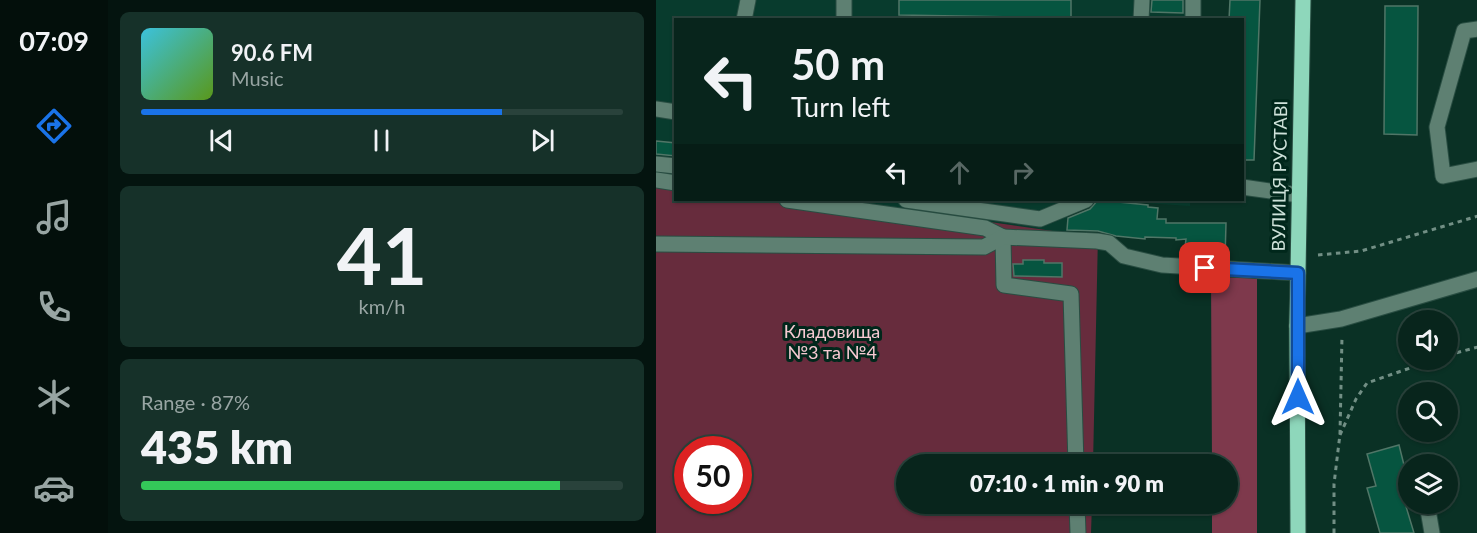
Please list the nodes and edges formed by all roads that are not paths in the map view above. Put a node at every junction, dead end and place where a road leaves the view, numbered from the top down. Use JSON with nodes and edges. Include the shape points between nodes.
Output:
{"nodes":[{"id":1,"x":748,"y":0,"type":"edge"},
{"id":2,"x":844,"y":0,"type":"edge"},
{"id":3,"x":1142,"y":0,"type":"edge"},
{"id":4,"x":1193,"y":0,"type":"edge"},
{"id":5,"x":1302,"y":0,"type":"edge"},
{"id":6,"x":744,"y":18,"type":"edge"},
{"id":7,"x":844,"y":18,"type":"edge"},
{"id":8,"x":1141,"y":18,"type":"edge"},
{"id":9,"x":1193,"y":18,"type":"edge"},
{"id":10,"x":1478,"y":28,"type":"edge"},
{"id":11,"x":656,"y":110,"type":"edge"},
{"id":12,"x":674,"y":112,"type":"edge"},
{"id":13,"x":656,"y":164,"type":"edge"},
{"id":14,"x":674,"y":166,"type":"edge"},
{"id":15,"x":1478,"y":169,"type":"edge"},
{"id":16,"x":656,"y":180,"type":"edge"},
{"id":17,"x":674,"y":183,"type":"edge"},
{"id":18,"x":1244,"y":187,"type":"edge"},
{"id":19,"x":1299,"y":195,"type":"junction"},
{"id":20,"x":794,"y":201,"type":"edge"},
{"id":21,"x":913,"y":201,"type":"edge"},
{"id":22,"x":1084,"y":201,"type":"edge"},
{"id":23,"x":1003,"y":237,"type":"junction"},
{"id":24,"x":656,"y":244,"type":"edge"},
{"id":25,"x":1298,"y":273,"type":"junction"},
{"id":26,"x":1478,"y":279,"type":"edge"},
{"id":27,"x":1297,"y":326,"type":"junction"},
{"id":28,"x":1076,"y":454,"type":"edge"},
{"id":29,"x":1077,"y":514,"type":"edge"},
{"id":30,"x":1429,"y":514,"type":"edge"},
{"id":31,"x":1078,"y":533,"type":"edge"},
{"id":32,"x":1298,"y":533,"type":"edge"},
{"id":33,"x":1432,"y":533,"type":"edge"}],
"edges":[{"from":1,"to":6,"type":"street"},
{"from":2,"to":7,"type":"street"},
{"from":3,"to":8,"type":"street"},
{"from":4,"to":9,"type":"street"},
{"from":5,"to":19,"type":"main road","name":"ВУЛИЦЯ РУСТАВІ"},
{"from":10,"to":15,"type":"street","via":[[1464,31],[1437,127],[1443,176]]},
{"from":11,"to":12,"type":"street"},
{"from":13,"to":14,"type":"street"},
{"from":16,"to":17,"type":"street"},
{"from":18,"to":19,"type":"street"},
{"from":19,"to":25,"type":"main road","name":"ВУЛИЦЯ РУСТАВІ"},
{"from":20,"to":23,"type":"street","via":[[985,228]]},
{"from":21,"to":22,"type":"street","via":[[1040,219]]},
{"from":23,"to":24,"type":"street","via":[[984,247]]},
{"from":23,"to":25,"type":"street","via":[[1109,243],[1124,256],[1162,265]]},
{"from":23,"to":28,"type":"street","via":[[1004,285],[1071,294]]},
{"from":25,"to":27,"type":"main road","name":"ВУЛИЦЯ РУСТАВІ"},
{"from":26,"to":27,"type":"street","via":[[1341,319]]},
{"from":27,"to":32,"type":"main road","name":"ВУЛИЦЯ РУСТАВІ"},
{"from":29,"to":31,"type":"street"},
{"from":30,"to":33,"type":"street"}]}
